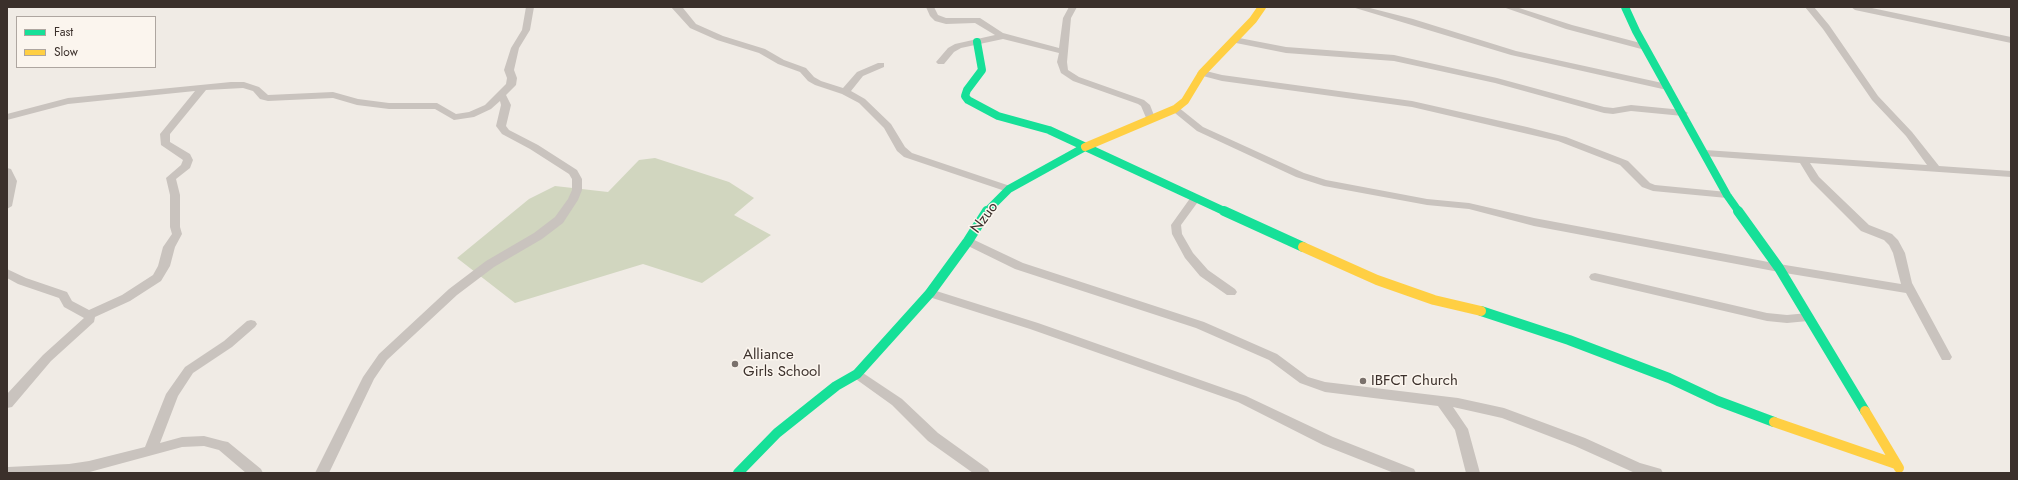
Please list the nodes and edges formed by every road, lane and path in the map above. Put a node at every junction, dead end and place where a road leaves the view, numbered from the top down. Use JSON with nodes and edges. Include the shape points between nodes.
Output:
{"nodes":[{"id":1,"x":530,"y":7,"type":"edge"},
{"id":2,"x":675,"y":7,"type":"edge"},
{"id":3,"x":930,"y":7,"type":"edge"},
{"id":4,"x":1073,"y":7,"type":"edge"},
{"id":5,"x":1262,"y":7,"type":"edge"},
{"id":6,"x":1356,"y":7,"type":"edge"},
{"id":7,"x":1508,"y":7,"type":"edge"},
{"id":8,"x":1625,"y":7,"type":"edge"},
{"id":9,"x":1809,"y":7,"type":"edge"},
{"id":10,"x":1855,"y":7,"type":"edge"},
{"id":11,"x":1004,"y":36,"type":"junction"},
{"id":12,"x":1234,"y":40,"type":"junction"},
{"id":13,"x":2011,"y":40,"type":"edge"},
{"id":14,"x":977,"y":42,"type":"junction"},
{"id":15,"x":1646,"y":47,"type":"junction"},
{"id":16,"x":1064,"y":52,"type":"junction"},
{"id":17,"x":942,"y":62,"type":"dead end"},
{"id":18,"x":881,"y":65,"type":"dead end"},
{"id":19,"x":1202,"y":73,"type":"junction"},
{"id":20,"x":204,"y":87,"type":"junction"},
{"id":21,"x":1667,"y":87,"type":"junction"},
{"id":22,"x":845,"y":92,"type":"junction"},
{"id":23,"x":502,"y":95,"type":"junction"},
{"id":24,"x":1175,"y":109,"type":"junction"},
{"id":25,"x":1683,"y":113,"type":"junction"},
{"id":26,"x":7,"y":117,"type":"edge"},
{"id":27,"x":1150,"y":118,"type":"junction"},
{"id":28,"x":1084,"y":147,"type":"junction"},
{"id":29,"x":1705,"y":153,"type":"junction"},
{"id":30,"x":1803,"y":160,"type":"junction"},
{"id":31,"x":1935,"y":168,"type":"junction"},
{"id":32,"x":7,"y":171,"type":"edge"},
{"id":33,"x":2011,"y":174,"type":"edge"},
{"id":34,"x":1009,"y":189,"type":"junction"},
{"id":35,"x":1727,"y":195,"type":"junction"},
{"id":36,"x":1195,"y":199,"type":"junction"},
{"id":37,"x":7,"y":206,"type":"edge"},
{"id":38,"x":968,"y":241,"type":"junction"},
{"id":39,"x":1779,"y":268,"type":"junction"},
{"id":40,"x":7,"y":273,"type":"edge"},
{"id":41,"x":1595,"y":277,"type":"dead end"},
{"id":42,"x":1910,"y":290,"type":"junction"},
{"id":43,"x":1230,"y":292,"type":"dead end"},
{"id":44,"x":930,"y":293,"type":"junction"},
{"id":45,"x":89,"y":315,"type":"junction"},
{"id":46,"x":1808,"y":317,"type":"junction"},
{"id":47,"x":251,"y":324,"type":"dead end"},
{"id":48,"x":1946,"y":357,"type":"dead end"},
{"id":49,"x":857,"y":374,"type":"junction"},
{"id":50,"x":1442,"y":401,"type":"junction"},
{"id":51,"x":7,"y":403,"type":"edge"},
{"id":52,"x":150,"y":451,"type":"junction"},
{"id":53,"x":1896,"y":464,"type":"junction"},
{"id":54,"x":8,"y":473,"type":"edge"},
{"id":55,"x":256,"y":473,"type":"edge"},
{"id":56,"x":322,"y":473,"type":"edge"},
{"id":57,"x":738,"y":473,"type":"edge"},
{"id":58,"x":983,"y":473,"type":"edge"},
{"id":59,"x":1409,"y":473,"type":"edge"},
{"id":60,"x":1473,"y":473,"type":"edge"},
{"id":61,"x":1656,"y":473,"type":"edge"},
{"id":62,"x":1902,"y":473,"type":"edge"}],
"edges":[{"from":1,"to":23,"type":"street","via":[[526,30],[515,48],[509,70],[511,85]]},
{"from":2,"to":22,"type":"street","via":[[693,26],[720,38],[762,51],[803,70],[818,83]]},
{"from":3,"to":11,"type":"street","via":[[938,19],[977,20]]},
{"from":4,"to":16,"type":"street","via":[[1067,18]]},
{"from":5,"to":12,"type":"street","name":"Nzuo"},
{"from":6,"to":21,"type":"street","via":[[1514,53]]},
{"from":7,"to":15,"type":"street","via":[[1569,27]]},
{"from":8,"to":15,"type":"street"},
{"from":9,"to":31,"type":"street","via":[[1826,27],[1875,98],[1909,134]]},
{"from":10,"to":13,"type":"street"},
{"from":11,"to":14,"type":"street"},
{"from":11,"to":16,"type":"street"},
{"from":12,"to":19,"type":"street","name":"Nzuo"},
{"from":12,"to":25,"type":"street","via":[[1281,49],[1399,59],[1497,81],[1608,111],[1631,108]]},
{"from":14,"to":17,"type":"street","via":[[958,46],[951,50]]},
{"from":14,"to":28,"type":"street","via":[[982,70],[967,90],[965,96],[968,100],[998,116],[1049,130]]},
{"from":15,"to":21,"type":"street"},
{"from":16,"to":27,"type":"street","via":[[1064,71],[1068,75],[1141,102],[1145,105]]},
{"from":18,"to":22,"type":"street","via":[[860,74]]},
{"from":19,"to":24,"type":"street","name":"Nzuo","via":[[1188,97]]},
{"from":19,"to":35,"type":"street","via":[[1222,78],[1412,104],[1527,130],[1562,139],[1624,163],[1646,185],[1653,188]]},
{"from":20,"to":23,"type":"street","via":[[244,86],[256,89],[263,97],[268,98],[333,96],[389,106],[433,105],[460,118],[488,107]]},
{"from":20,"to":26,"type":"street","via":[[68,101]]},
{"from":20,"to":45,"type":"street","via":[[165,134],[165,143],[169,148],[186,156],[188,160],[186,166],[171,178],[176,195],[177,234],[169,247],[164,266],[157,278],[148,285]]},
{"from":21,"to":25,"type":"street"},
{"from":22,"to":34,"type":"street","via":[[862,101],[888,126],[908,155]]},
{"from":23,"to":56,"type":"street","via":[[506,105],[502,126],[505,132],[573,172],[577,190],[573,200],[559,220],[538,236],[490,264],[453,292],[383,357],[369,377]]},
{"from":24,"to":27,"type":"street","name":"Nzuo"},
{"from":24,"to":39,"type":"street","via":[[1200,129],[1300,175],[1324,182],[1420,201],[1469,206],[1534,222]]},
{"from":25,"to":29,"type":"street"},
{"from":27,"to":28,"type":"street","name":"Nzuo"},
{"from":28,"to":34,"type":"street","name":"Nzuo"},
{"from":28,"to":36,"type":"street"},
{"from":29,"to":30,"type":"street"},
{"from":29,"to":35,"type":"street"},
{"from":30,"to":31,"type":"street"},
{"from":30,"to":42,"type":"street","via":[[1815,179],[1865,228],[1888,237],[1894,243]]},
{"from":31,"to":33,"type":"street"},
{"from":32,"to":37,"type":"street","via":[[12,181]]},
{"from":34,"to":38,"type":"street","name":"Nzuo","via":[[984,214]]},
{"from":35,"to":39,"type":"street"},
{"from":36,"to":43,"type":"street","via":[[1176,225],[1177,234],[1188,254],[1204,273]]},
{"from":36,"to":53,"type":"street","via":[[1377,280],[1434,300],[1480,311],[1569,340],[1669,378],[1726,404]]},
{"from":38,"to":44,"type":"street","name":"Nzuo"},
{"from":38,"to":50,"type":"street","via":[[1019,266],[1200,325],[1273,357],[1304,380],[1325,387]]},
{"from":39,"to":42,"type":"street"},
{"from":39,"to":46,"type":"street"},
{"from":40,"to":45,"type":"street","via":[[63,295],[68,304]]},
{"from":41,"to":46,"type":"street","via":[[1767,317]]},
{"from":42,"to":48,"type":"street"},
{"from":44,"to":49,"type":"street","name":"Nzuo"},
{"from":44,"to":59,"type":"street","via":[[1042,328],[1242,399],[1328,442]]},
{"from":45,"to":51,"type":"street","via":[[90,319],[81,329],[47,358]]},
{"from":46,"to":53,"type":"street"},
{"from":47,"to":52,"type":"street","via":[[228,344],[189,370],[172,394]]},
{"from":49,"to":57,"type":"street","name":"Nzuo","via":[[836,386],[777,433]]},
{"from":49,"to":58,"type":"street","via":[[897,402],[933,437]]},
{"from":50,"to":60,"type":"street","via":[[1461,428]]},
{"from":50,"to":61,"type":"street","via":[[1504,413],[1580,442],[1637,468]]},
{"from":52,"to":54,"type":"street","via":[[90,467]]},
{"from":52,"to":55,"type":"street","via":[[182,442],[204,441],[223,446]]},
{"from":53,"to":62,"type":"street"}]}
